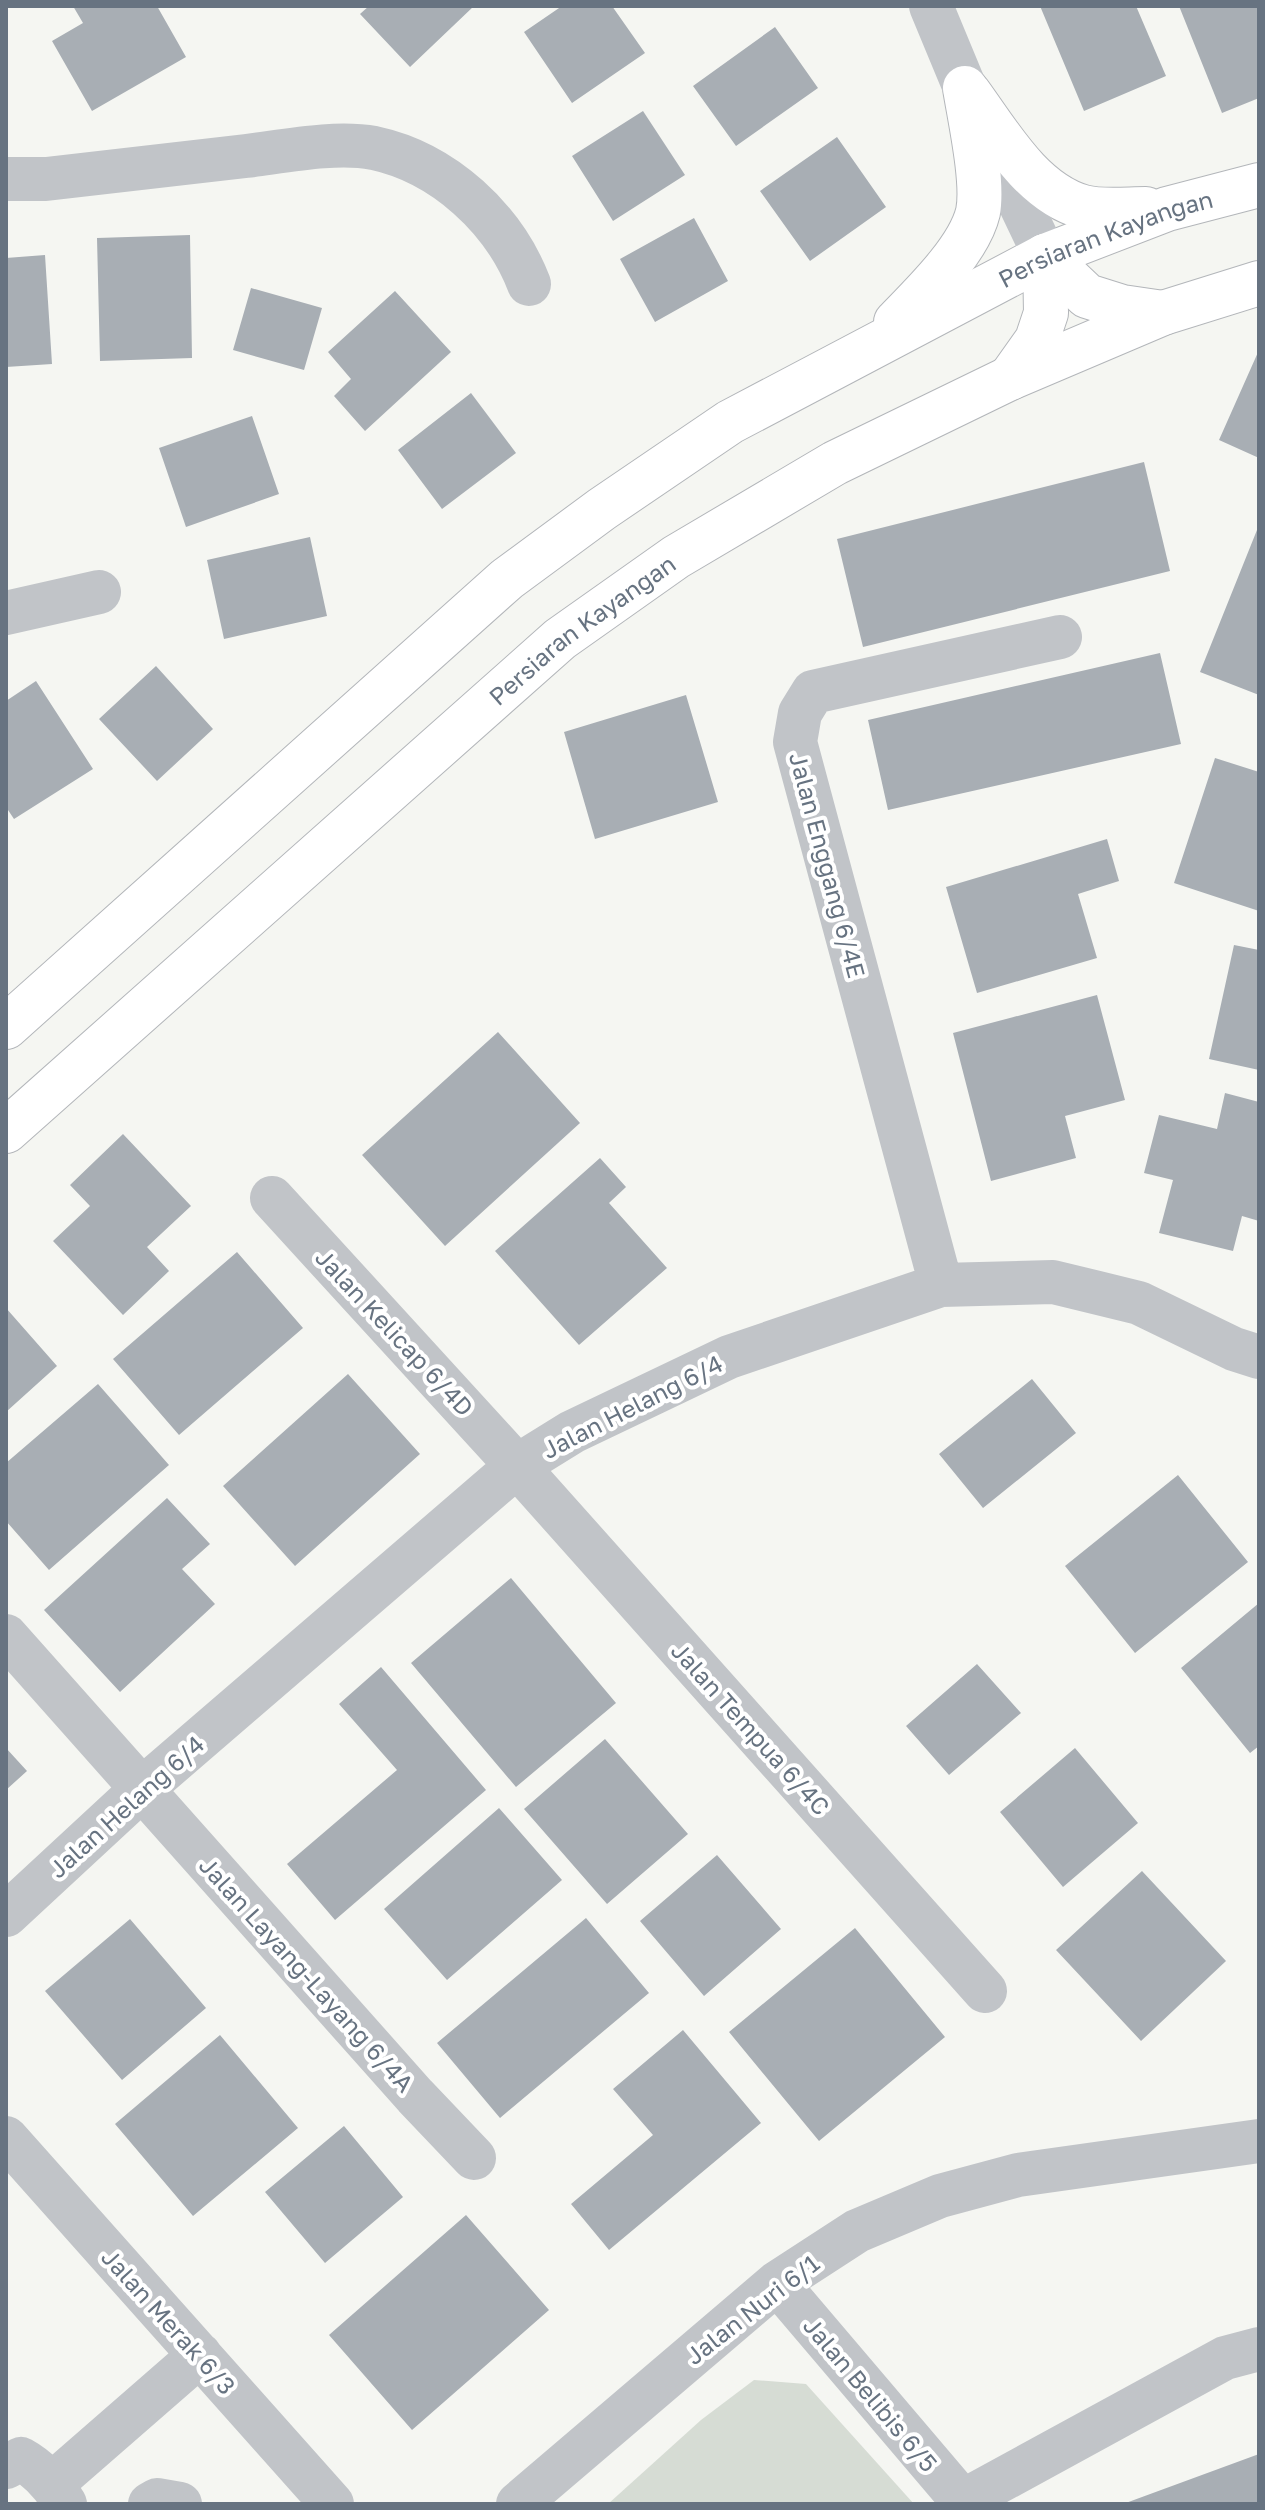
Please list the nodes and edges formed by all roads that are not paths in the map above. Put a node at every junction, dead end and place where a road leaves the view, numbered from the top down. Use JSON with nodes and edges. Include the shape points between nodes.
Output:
{"nodes":[{"id":1,"x":931,"y":6,"type":"edge"},
{"id":2,"x":965,"y":88,"type":"junction"},
{"id":3,"x":6,"y":179,"type":"edge"},
{"id":4,"x":1259,"y":185,"type":"edge"},
{"id":5,"x":1167,"y":209,"type":"junction"},
{"id":6,"x":1045,"y":256,"type":"junction"},
{"id":7,"x":1259,"y":283,"type":"edge"},
{"id":8,"x":529,"y":284,"type":"dead end"},
{"id":9,"x":1163,"y":313,"type":"junction"},
{"id":10,"x":870,"y":349,"type":"junction"},
{"id":11,"x":1010,"y":378,"type":"junction"},
{"id":12,"x":99,"y":592,"type":"dead end"},
{"id":13,"x":6,"y":613,"type":"edge"},
{"id":14,"x":1060,"y":637,"type":"dead end"},
{"id":15,"x":6,"y":1027,"type":"edge"},
{"id":16,"x":6,"y":1131,"type":"edge"},
{"id":17,"x":272,"y":1198,"type":"dead end"},
{"id":18,"x":941,"y":1285,"type":"junction"},
{"id":19,"x":1259,"y":1357,"type":"edge"},
{"id":20,"x":517,"y":1466,"type":"junction"},
{"id":21,"x":6,"y":1636,"type":"edge"},
{"id":22,"x":142,"y":1789,"type":"junction"},
{"id":23,"x":6,"y":1915,"type":"edge"},
{"id":24,"x":985,"y":1991,"type":"dead end"},
{"id":25,"x":6,"y":2138,"type":"edge"},
{"id":26,"x":1259,"y":2141,"type":"edge"},
{"id":27,"x":474,"y":2158,"type":"dead end"},
{"id":28,"x":777,"y":2283,"type":"junction"},
{"id":29,"x":1259,"y":2349,"type":"edge"},
{"id":30,"x":200,"y":2355,"type":"junction"},
{"id":31,"x":6,"y":2467,"type":"edge"},
{"id":32,"x":59,"y":2494,"type":"edge"},
{"id":33,"x":964,"y":2503,"type":"edge"},
{"id":34,"x":150,"y":2504,"type":"edge"},
{"id":35,"x":180,"y":2504,"type":"edge"},
{"id":36,"x":332,"y":2504,"type":"edge"},
{"id":37,"x":518,"y":2504,"type":"edge"}],
"edges":[{"from":1,"to":2,"type":"street"},
{"from":2,"to":5,"type":"main road","via":[[1048,190],[1084,208]]},
{"from":2,"to":6,"type":"street"},
{"from":2,"to":10,"type":"main road","via":[[978,169],[978,212],[943,273]]},
{"from":3,"to":8,"type":"street","via":[[46,179],[321,147],[374,148],[431,169],[466,195],[498,227]]},
{"from":4,"to":5,"type":"main road","name":"Persiaran Kayangan"},
{"from":5,"to":6,"type":"main road","name":"Persiaran Kayangan"},
{"from":6,"to":9,"type":"main road","via":[[1087,296]]},
{"from":6,"to":10,"type":"main road","name":"Persiaran Kayangan"},
{"from":6,"to":11,"type":"main road","via":[[1046,313],[1037,340]]},
{"from":7,"to":9,"type":"main road","name":"Persiaran Kayangan"},
{"from":9,"to":11,"type":"main road","name":"Persiaran Kayangan"},
{"from":10,"to":15,"type":"main road","name":"Persiaran Kayangan","via":[[730,422],[507,579]]},
{"from":11,"to":16,"type":"main road","name":"Persiaran Kayangan","via":[[835,463],[676,557],[560,639]]},
{"from":12,"to":13,"type":"street"},
{"from":14,"to":18,"type":"street","name":"Jalan Enggang 6/4E","via":[[813,692],[800,713],[795,742]]},
{"from":17,"to":20,"type":"street","name":"Jalan Kelicap 6/4D"},
{"from":18,"to":19,"type":"street","name":"Jalan Helang 6/4","via":[[1053,1282],[1139,1303]]},
{"from":18,"to":20,"type":"street","name":"Jalan Helang 6/4","via":[[729,1357],[572,1432]]},
{"from":20,"to":22,"type":"street","name":"Jalan Helang 6/4"},
{"from":20,"to":24,"type":"street","name":"Jalan Tempua 6/4C"},
{"from":21,"to":22,"type":"street","name":"Jalan Layang-Layang 6/4A"},
{"from":22,"to":23,"type":"street","name":"Jalan Helang 6/4"},
{"from":22,"to":27,"type":"street","name":"Jalan Layang-Layang 6/4A"},
{"from":25,"to":30,"type":"street","name":"Jalan Merak 6/3"},
{"from":26,"to":28,"type":"street","name":"Jalan Nuri 6/1","via":[[1018,2175],[940,2196],[857,2231]]},
{"from":28,"to":33,"type":"street","name":"Jalan Belibis 6/5"},
{"from":28,"to":37,"type":"street","name":"Jalan Nuri 6/1"},
{"from":29,"to":33,"type":"street","via":[[1225,2358]]},
{"from":30,"to":32,"type":"street"},
{"from":30,"to":36,"type":"street","name":"Jalan Merak 6/3"},
{"from":31,"to":32,"type":"street","via":[[21,2459]]},
{"from":34,"to":35,"type":"street"}]}
